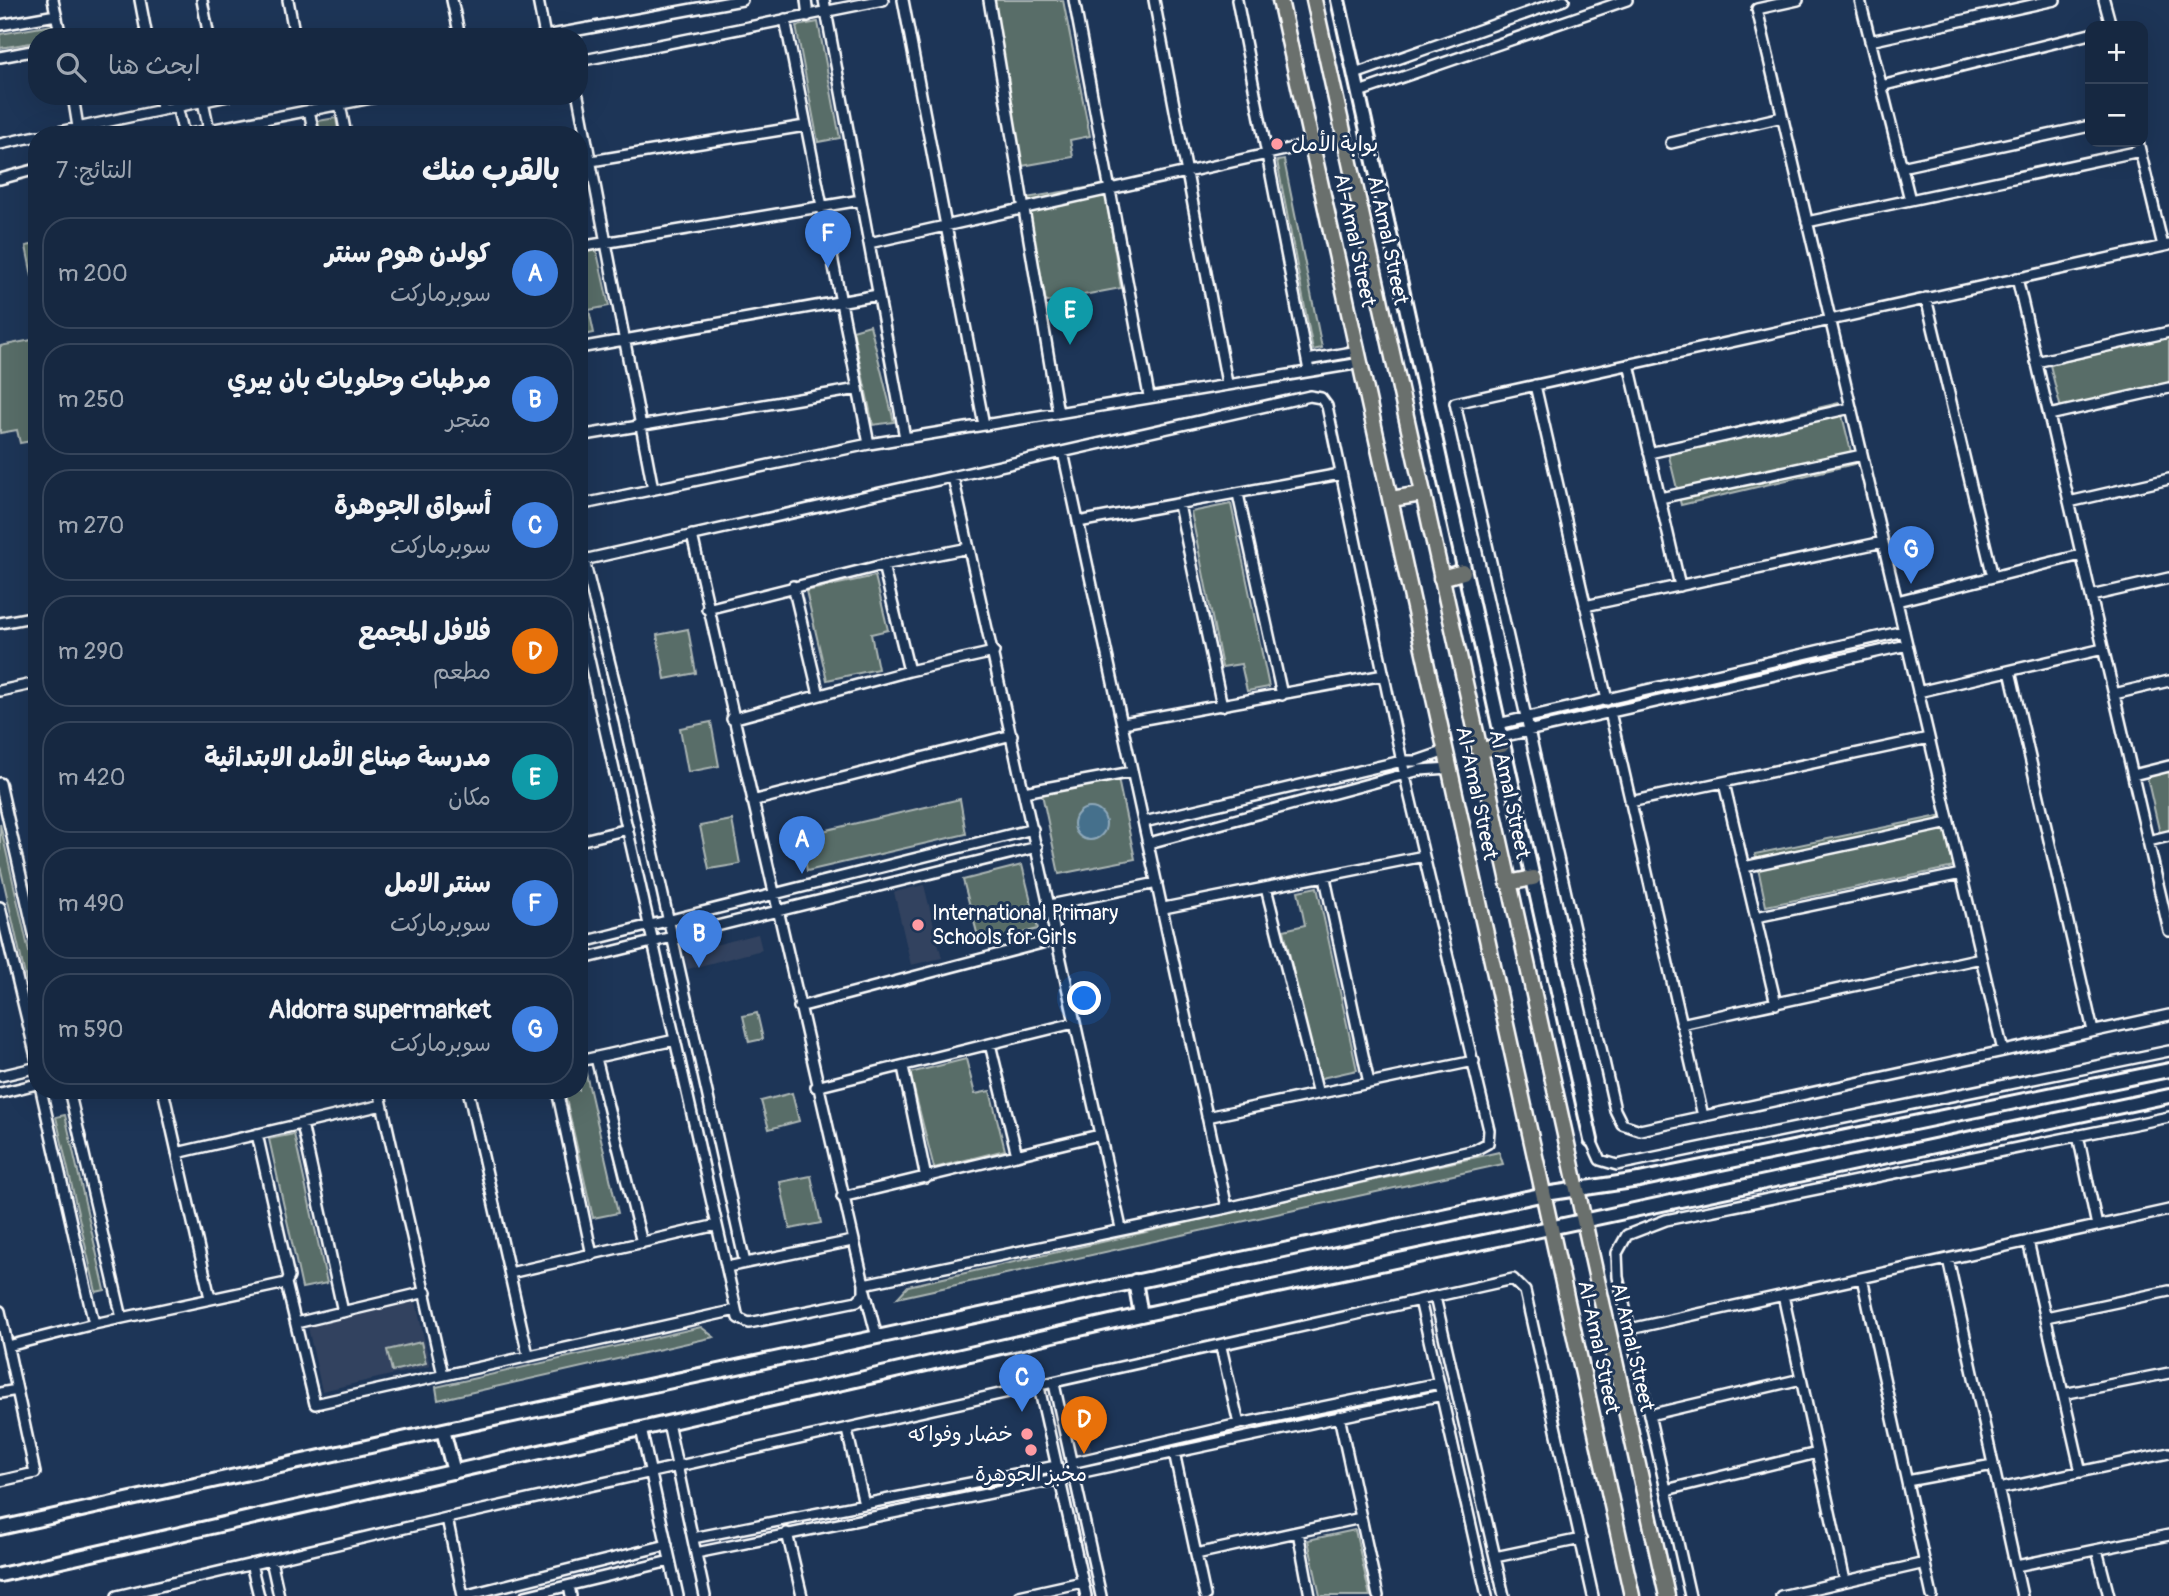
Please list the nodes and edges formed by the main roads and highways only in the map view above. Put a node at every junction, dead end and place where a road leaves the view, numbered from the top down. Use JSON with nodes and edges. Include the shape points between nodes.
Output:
{"nodes":[{"id":1,"x":1280,"y":0,"type":"edge"},
{"id":2,"x":1314,"y":0,"type":"edge"},
{"id":3,"x":1339,"y":0,"type":"edge"},
{"id":4,"x":1423,"y":494,"type":"junction"},
{"id":5,"x":1391,"y":499,"type":"junction"},
{"id":6,"x":1463,"y":572,"type":"junction"},
{"id":7,"x":1441,"y":578,"type":"junction"},
{"id":8,"x":1500,"y":736,"type":"junction"},
{"id":9,"x":1479,"y":751,"type":"junction"},
{"id":10,"x":1533,"y":878,"type":"junction"},
{"id":11,"x":1508,"y":883,"type":"junction"},
{"id":12,"x":2169,"y":1070,"type":"edge"},
{"id":13,"x":2169,"y":1096,"type":"edge"},
{"id":14,"x":1591,"y":1140,"type":"road end"},
{"id":15,"x":1576,"y":1190,"type":"junction"},
{"id":16,"x":1545,"y":1194,"type":"junction"},
{"id":17,"x":1583,"y":1219,"type":"junction"},
{"id":18,"x":1551,"y":1227,"type":"junction"},
{"id":19,"x":1135,"y":1281,"type":"junction"},
{"id":20,"x":1141,"y":1315,"type":"junction"},
{"id":21,"x":443,"y":1430,"type":"junction"},
{"id":22,"x":454,"y":1472,"type":"junction"},
{"id":23,"x":0,"y":1528,"type":"edge"},
{"id":24,"x":0,"y":1575,"type":"edge"},
{"id":25,"x":1632,"y":1596,"type":"edge"},
{"id":26,"x":1667,"y":1596,"type":"edge"}],
"edges":[{"from":1,"to":5,"type":"main road","name":"Al-Amal Street"},
{"from":2,"to":4,"type":"main road","name":"Al Amal Street"},
{"from":3,"to":6,"type":"main road"},
{"from":4,"to":5,"type":"main road"},
{"from":4,"to":7,"type":"main road","name":"Al Amal Street"},
{"from":5,"to":16,"type":"main road","name":"Al-Amal Street"},
{"from":6,"to":7,"type":"main road"},
{"from":6,"to":8,"type":"main road"},
{"from":7,"to":9,"type":"main road","name":"Al Amal Street"},
{"from":8,"to":9,"type":"main road"},
{"from":8,"to":10,"type":"main road"},
{"from":9,"to":11,"type":"main road","name":"Al Amal Street"},
{"from":10,"to":11,"type":"main road"},
{"from":10,"to":14,"type":"main road"},
{"from":11,"to":15,"type":"main road","name":"Al Amal Street"},
{"from":12,"to":15,"type":"main road"},
{"from":13,"to":17,"type":"main road"},
{"from":15,"to":16,"type":"main road"},
{"from":15,"to":17,"type":"main road","name":"Al Amal Street"},
{"from":16,"to":18,"type":"main road","name":"Al-Amal Street"},
{"from":16,"to":19,"type":"main road"},
{"from":17,"to":18,"type":"main road"},
{"from":17,"to":26,"type":"main road","name":"Al Amal Street"},
{"from":18,"to":20,"type":"main road"},
{"from":18,"to":25,"type":"main road","name":"Al-Amal Street"},
{"from":19,"to":20,"type":"main road"},
{"from":19,"to":21,"type":"main road"},
{"from":20,"to":22,"type":"main road"},
{"from":21,"to":22,"type":"main road"},
{"from":21,"to":23,"type":"main road"},
{"from":22,"to":24,"type":"main road"}]}
